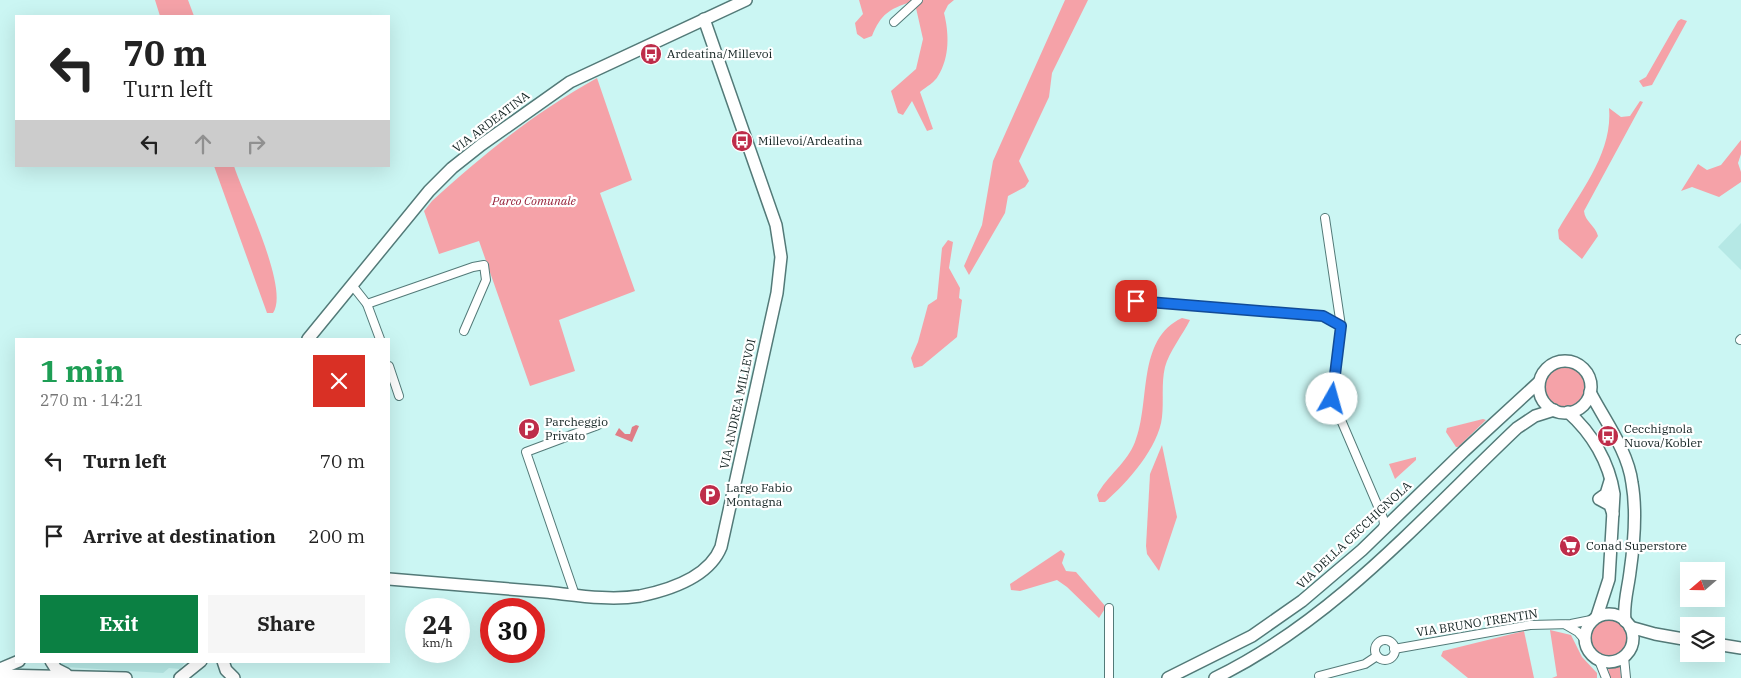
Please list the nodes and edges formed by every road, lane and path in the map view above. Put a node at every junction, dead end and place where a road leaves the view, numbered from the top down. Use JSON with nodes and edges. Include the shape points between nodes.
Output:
{"nodes":[{"id":1,"x":746,"y":0,"type":"edge"},
{"id":2,"x":918,"y":0,"type":"edge"},
{"id":3,"x":704,"y":19,"type":"junction"},
{"id":4,"x":894,"y":22,"type":"dead end"},
{"id":5,"x":1325,"y":218,"type":"dead end"},
{"id":6,"x":352,"y":285,"type":"junction"},
{"id":7,"x":1136,"y":301,"type":"dead end"},
{"id":8,"x":367,"y":304,"type":"junction"},
{"id":9,"x":1341,"y":326,"type":"junction"},
{"id":10,"x":464,"y":331,"type":"dead end"},
{"id":11,"x":309,"y":338,"type":"edge"},
{"id":12,"x":380,"y":338,"type":"edge"},
{"id":13,"x":390,"y":369,"type":"edge"},
{"id":14,"x":1538,"y":383,"type":"junction"},
{"id":15,"x":1590,"y":392,"type":"junction"},
{"id":16,"x":399,"y":396,"type":"dead end"},
{"id":17,"x":1554,"y":410,"type":"junction"},
{"id":18,"x":1568,"y":412,"type":"junction"},
{"id":19,"x":598,"y":425,"type":"dead end"},
{"id":20,"x":1376,"y":503,"type":"junction"},
{"id":21,"x":1399,"y":514,"type":"junction"},
{"id":22,"x":1380,"y":532,"type":"junction"},
{"id":23,"x":390,"y":579,"type":"edge"},
{"id":24,"x":575,"y":595,"type":"junction"},
{"id":25,"x":1109,"y":608,"type":"dead end"},
{"id":26,"x":1594,"y":618,"type":"junction"},
{"id":27,"x":1564,"y":624,"type":"junction"},
{"id":28,"x":1628,"y":624,"type":"junction"},
{"id":29,"x":1655,"y":634,"type":"junction"},
{"id":30,"x":1680,"y":638,"type":"edge"},
{"id":31,"x":1585,"y":640,"type":"junction"},
{"id":32,"x":1725,"y":645,"type":"edge"},
{"id":33,"x":1632,"y":646,"type":"junction"},
{"id":34,"x":1741,"y":648,"type":"edge"},
{"id":35,"x":1394,"y":649,"type":"junction"},
{"id":36,"x":1377,"y":656,"type":"junction"},
{"id":37,"x":1624,"y":657,"type":"junction"},
{"id":38,"x":1598,"y":658,"type":"junction"},
{"id":39,"x":15,"y":663,"type":"edge"},
{"id":40,"x":52,"y":663,"type":"edge"},
{"id":41,"x":199,"y":663,"type":"edge"},
{"id":42,"x":224,"y":663,"type":"edge"},
{"id":43,"x":0,"y":669,"type":"edge"},
{"id":44,"x":0,"y":675,"type":"edge"},
{"id":45,"x":73,"y":676,"type":"junction"},
{"id":46,"x":1319,"y":676,"type":"dead end"},
{"id":47,"x":126,"y":678,"type":"edge"},
{"id":48,"x":180,"y":678,"type":"edge"},
{"id":49,"x":234,"y":678,"type":"edge"},
{"id":50,"x":1109,"y":678,"type":"edge"},
{"id":51,"x":1168,"y":678,"type":"edge"},
{"id":52,"x":1215,"y":678,"type":"edge"},
{"id":53,"x":1606,"y":678,"type":"edge"},
{"id":54,"x":1626,"y":678,"type":"edge"}],
"edges":[{"from":1,"to":3,"type":"street","name":"VIA ARDEATINA"},
{"from":2,"to":4,"type":"street"},
{"from":3,"to":6,"type":"street","name":"VIA ARDEATINA","via":[[574,80],[499,132],[436,184]]},
{"from":3,"to":24,"type":"street","name":"VIA ANDREA MILLEVOI","via":[[774,216],[781,258],[777,293],[721,547],[707,568],[674,585],[640,596]]},
{"from":5,"to":9,"type":"street"},
{"from":6,"to":8,"type":"street"},
{"from":6,"to":11,"type":"street","name":"VIA ARDEATINA"},
{"from":7,"to":9,"type":"street","via":[[1323,316]]},
{"from":8,"to":10,"type":"street","via":[[484,265],[486,280]]},
{"from":8,"to":12,"type":"street"},
{"from":9,"to":20,"type":"street","via":[[1332,399]]},
{"from":13,"to":16,"type":"street"},
{"from":14,"to":15,"type":"street","via":[[1550,366],[1576,363],[1586,373]]},
{"from":14,"to":17,"type":"street","via":[[1544,403]]},
{"from":14,"to":21,"type":"street","name":"VIA DELLA CECCHIGNOLA"},
{"from":15,"to":18,"type":"street","via":[[1585,403]]},
{"from":15,"to":28,"type":"street","via":[[1622,452],[1632,482],[1630,570],[1624,605]]},
{"from":17,"to":18,"type":"street"},
{"from":17,"to":52,"type":"street","via":[[1535,416],[1517,428],[1376,565],[1311,619],[1282,640]]},
{"from":18,"to":26,"type":"street","via":[[1584,426],[1602,456],[1614,494],[1612,539],[1604,552],[1610,564],[1607,588]]},
{"from":19,"to":24,"type":"street","via":[[526,452]]},
{"from":20,"to":21,"type":"street","via":[[1387,514]]},
{"from":20,"to":22,"type":"street","via":[[1384,524]]},
{"from":21,"to":22,"type":"street","name":"VIA DELLA CECCHIGNOLA"},
{"from":22,"to":51,"type":"street","name":"VIA DELLA CECCHIGNOLA","via":[[1302,602],[1252,636]]},
{"from":23,"to":24,"type":"street","name":"VIA ANDREA MILLEVOI"},
{"from":25,"to":50,"type":"street"},
{"from":26,"to":27,"type":"street","name":"VIA BRUNO TRENTIN"},
{"from":26,"to":28,"type":"street","via":[[1608,614]]},
{"from":26,"to":31,"type":"street","via":[[1586,628]]},
{"from":27,"to":31,"type":"street","via":[[1574,628]]},
{"from":27,"to":35,"type":"street","name":"VIA BRUNO TRENTIN","via":[[1530,625]]},
{"from":28,"to":29,"type":"street"},
{"from":28,"to":33,"type":"street"},
{"from":29,"to":30,"type":"street"},
{"from":29,"to":33,"type":"street","via":[[1638,640]]},
{"from":31,"to":38,"type":"street"},
{"from":32,"to":34,"type":"street"},
{"from":33,"to":37,"type":"street"},
{"from":35,"to":36,"type":"street","name":"VIA BRUNO TRENTIN","via":[[1388,658]]},
{"from":35,"to":36,"type":"street","name":"VIA BRUNO TRENTIN","via":[[1391,642],[1379,642],[1375,648]]},
{"from":36,"to":46,"type":"street","name":"VIA BRUNO TRENTIN","via":[[1362,665]]},
{"from":37,"to":38,"type":"street","via":[[1612,661]]},
{"from":37,"to":54,"type":"street"},
{"from":38,"to":53,"type":"street"},
{"from":39,"to":43,"type":"street"},
{"from":40,"to":45,"type":"street","via":[[56,669]]},
{"from":41,"to":48,"type":"street"},
{"from":42,"to":49,"type":"street"},
{"from":44,"to":45,"type":"street"},
{"from":45,"to":47,"type":"street"}]}
